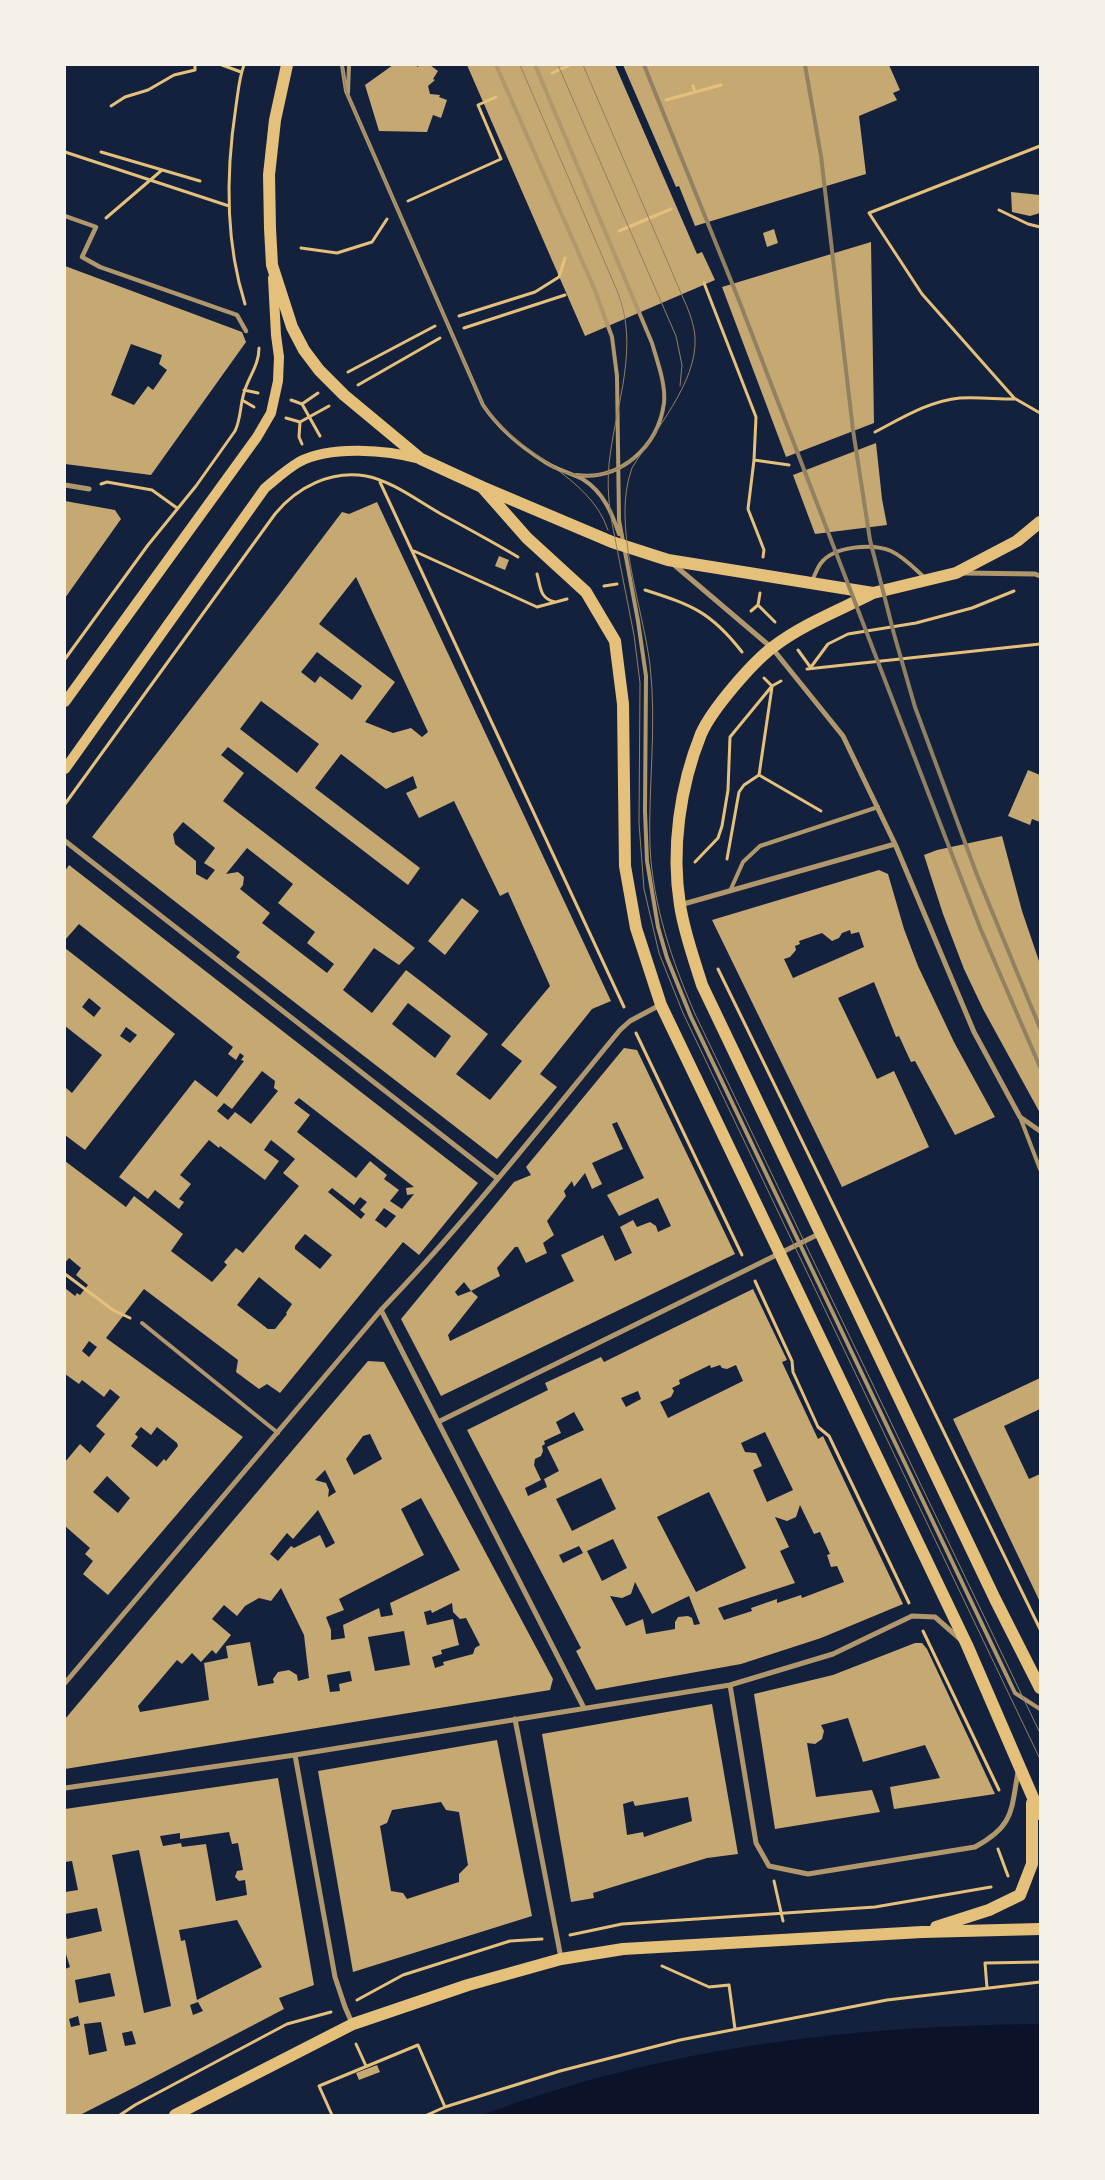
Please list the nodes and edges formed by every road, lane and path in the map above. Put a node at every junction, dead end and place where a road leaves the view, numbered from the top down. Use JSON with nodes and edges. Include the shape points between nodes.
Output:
{"nodes":[{"id":1,"x":195,"y":65,"type":"edge"},
{"id":2,"x":222,"y":65,"type":"edge"},
{"id":3,"x":244,"y":65,"type":"edge"},
{"id":4,"x":287,"y":65,"type":"edge"},
{"id":5,"x":342,"y":65,"type":"edge"},
{"id":6,"x":349,"y":65,"type":"edge"},
{"id":7,"x":496,"y":65,"type":"edge"},
{"id":8,"x":535,"y":65,"type":"edge"},
{"id":9,"x":242,"y":72,"type":"junction"},
{"id":10,"x":722,"y":85,"type":"dead end"},
{"id":11,"x":693,"y":86,"type":"dead end"},
{"id":12,"x":694,"y":92,"type":"junction"},
{"id":13,"x":492,"y":99,"type":"dead end"},
{"id":14,"x":666,"y":100,"type":"dead end"},
{"id":15,"x":111,"y":106,"type":"dead end"},
{"id":16,"x":354,"y":110,"type":"junction"},
{"id":17,"x":1040,"y":146,"type":"edge"},
{"id":18,"x":65,"y":152,"type":"edge"},
{"id":19,"x":101,"y":152,"type":"dead end"},
{"id":20,"x":162,"y":170,"type":"junction"},
{"id":21,"x":150,"y":181,"type":"junction"},
{"id":22,"x":200,"y":181,"type":"dead end"},
{"id":23,"x":229,"y":206,"type":"junction"},
{"id":24,"x":396,"y":206,"type":"junction"},
{"id":25,"x":999,"y":210,"type":"dead end"},
{"id":26,"x":65,"y":216,"type":"edge"},
{"id":27,"x":96,"y":227,"type":"junction"},
{"id":28,"x":1040,"y":227,"type":"edge"},
{"id":29,"x":301,"y":248,"type":"dead end"},
{"id":30,"x":566,"y":254,"type":"dead end"},
{"id":31,"x":272,"y":265,"type":"junction"},
{"id":32,"x":704,"y":283,"type":"dead end"},
{"id":33,"x":246,"y":306,"type":"dead end"},
{"id":34,"x":445,"y":320,"type":"junction"},
{"id":35,"x":246,"y":331,"type":"dead end"},
{"id":36,"x":258,"y":342,"type":"dead end"},
{"id":37,"x":350,"y":371,"type":"dead end"},
{"id":38,"x":244,"y":390,"type":"junction"},
{"id":39,"x":252,"y":392,"type":"dead end"},
{"id":40,"x":344,"y":395,"type":"junction"},
{"id":41,"x":313,"y":396,"type":"dead end"},
{"id":42,"x":288,"y":399,"type":"dead end"},
{"id":43,"x":1015,"y":399,"type":"junction"},
{"id":44,"x":1040,"y":413,"type":"edge"},
{"id":45,"x":288,"y":418,"type":"dead end"},
{"id":46,"x":300,"y":422,"type":"junction"},
{"id":47,"x":875,"y":432,"type":"dead end"},
{"id":48,"x":301,"y":442,"type":"dead end"},
{"id":49,"x":421,"y":459,"type":"junction"},
{"id":50,"x":754,"y":460,"type":"junction"},
{"id":51,"x":789,"y":465,"type":"dead end"},
{"id":52,"x":618,"y":469,"type":"junction"},
{"id":53,"x":571,"y":474,"type":"junction"},
{"id":54,"x":380,"y":482,"type":"junction"},
{"id":55,"x":65,"y":485,"type":"edge"},
{"id":56,"x":482,"y":487,"type":"junction"},
{"id":57,"x":89,"y":489,"type":"joint"},
{"id":58,"x":177,"y":508,"type":"junction"},
{"id":59,"x":1040,"y":522,"type":"edge"},
{"id":60,"x":623,"y":545,"type":"junction"},
{"id":61,"x":413,"y":550,"type":"junction"},
{"id":62,"x":763,"y":556,"type":"dead end"},
{"id":63,"x":668,"y":560,"type":"junction"},
{"id":64,"x":526,"y":562,"type":"dead end"},
{"id":65,"x":534,"y":567,"type":"dead end"},
{"id":66,"x":956,"y":573,"type":"junction"},
{"id":67,"x":1040,"y":576,"type":"edge"},
{"id":68,"x":927,"y":580,"type":"junction"},
{"id":69,"x":812,"y":583,"type":"junction"},
{"id":70,"x":616,"y":584,"type":"dead end"},
{"id":71,"x":600,"y":587,"type":"dead end"},
{"id":72,"x":1019,"y":590,"type":"dead end"},
{"id":73,"x":648,"y":591,"type":"dead end"},
{"id":74,"x":873,"y":593,"type":"junction"},
{"id":75,"x":749,"y":614,"type":"dead end"},
{"id":76,"x":778,"y":625,"type":"dead end"},
{"id":77,"x":1040,"y":644,"type":"edge"},
{"id":78,"x":772,"y":648,"type":"junction"},
{"id":79,"x":740,"y":649,"type":"dead end"},
{"id":80,"x":799,"y":651,"type":"dead end"},
{"id":81,"x":65,"y":659,"type":"edge"},
{"id":82,"x":811,"y":668,"type":"junction"},
{"id":83,"x":786,"y":679,"type":"dead end"},
{"id":84,"x":767,"y":680,"type":"dead end"},
{"id":85,"x":772,"y":686,"type":"junction"},
{"id":86,"x":65,"y":702,"type":"edge"},
{"id":87,"x":65,"y":768,"type":"edge"},
{"id":88,"x":759,"y":775,"type":"junction"},
{"id":89,"x":65,"y":804,"type":"edge"},
{"id":90,"x":878,"y":807,"type":"junction"},
{"id":91,"x":837,"y":821,"type":"junction"},
{"id":92,"x":65,"y":841,"type":"edge"},
{"id":93,"x":895,"y":844,"type":"junction"},
{"id":94,"x":692,"y":866,"type":"dead end"},
{"id":95,"x":730,"y":891,"type":"junction"},
{"id":96,"x":721,"y":893,"type":"junction"},
{"id":97,"x":680,"y":905,"type":"junction"},
{"id":98,"x":718,"y":967,"type":"dead end"},
{"id":99,"x":661,"y":1005,"type":"junction"},
{"id":100,"x":630,"y":1021,"type":"junction"},
{"id":101,"x":1020,"y":1117,"type":"junction"},
{"id":102,"x":1040,"y":1131,"type":"edge"},
{"id":103,"x":1040,"y":1168,"type":"edge"},
{"id":104,"x":498,"y":1179,"type":"junction"},
{"id":105,"x":821,"y":1233,"type":"junction"},
{"id":106,"x":800,"y":1242,"type":"junction"},
{"id":107,"x":780,"y":1252,"type":"junction"},
{"id":108,"x":748,"y":1268,"type":"junction"},
{"id":109,"x":65,"y":1274,"type":"edge"},
{"id":110,"x":381,"y":1310,"type":"junction"},
{"id":111,"x":142,"y":1323,"type":"joint"},
{"id":112,"x":438,"y":1422,"type":"junction"},
{"id":113,"x":278,"y":1433,"type":"junction"},
{"id":114,"x":915,"y":1616,"type":"junction"},
{"id":115,"x":1040,"y":1629,"type":"edge"},
{"id":116,"x":966,"y":1645,"type":"junction"},
{"id":117,"x":65,"y":1684,"type":"edge"},
{"id":118,"x":730,"y":1685,"type":"junction"},
{"id":119,"x":1040,"y":1688,"type":"edge"},
{"id":120,"x":584,"y":1708,"type":"junction"},
{"id":121,"x":1040,"y":1709,"type":"edge"},
{"id":122,"x":515,"y":1719,"type":"junction"},
{"id":123,"x":295,"y":1756,"type":"junction"},
{"id":124,"x":1019,"y":1766,"type":"junction"},
{"id":125,"x":65,"y":1788,"type":"edge"},
{"id":126,"x":1032,"y":1795,"type":"junction"},
{"id":127,"x":1001,"y":1797,"type":"dead end"},
{"id":128,"x":1040,"y":1814,"type":"edge"},
{"id":129,"x":994,"y":1837,"type":"junction"},
{"id":130,"x":769,"y":1866,"type":"junction"},
{"id":131,"x":1010,"y":1879,"type":"dead end"},
{"id":132,"x":1040,"y":1930,"type":"edge"},
{"id":133,"x":922,"y":1932,"type":"junction"},
{"id":134,"x":786,"y":1939,"type":"junction"},
{"id":135,"x":561,"y":1959,"type":"junction"},
{"id":136,"x":1040,"y":1962,"type":"edge"},
{"id":137,"x":656,"y":1964,"type":"dead end"},
{"id":138,"x":1040,"y":1982,"type":"edge"},
{"id":139,"x":987,"y":1988,"type":"junction"},
{"id":140,"x":353,"y":2024,"type":"junction"},
{"id":141,"x":736,"y":2029,"type":"junction"},
{"id":142,"x":354,"y":2041,"type":"dead end"},
{"id":143,"x":366,"y":2066,"type":"junction"},
{"id":144,"x":445,"y":2108,"type":"junction"},
{"id":145,"x":174,"y":2115,"type":"edge"},
{"id":146,"x":332,"y":2115,"type":"edge"},
{"id":147,"x":427,"y":2115,"type":"edge"}],
"edges":[{"from":1,"to":15,"type":"path","via":[[196,70],[174,75]]},
{"from":2,"to":9,"type":"path"},
{"from":3,"to":9,"type":"path"},
{"from":4,"to":31,"type":"main road","via":[[275,120],[269,175]]},
{"from":5,"to":16,"type":"lane","via":[[346,91]]},
{"from":6,"to":16,"type":"lane","via":[[347,86]]},
{"from":7,"to":52,"type":"lane","via":[[594,288],[612,337],[617,376]]},
{"from":8,"to":52,"type":"lane","via":[[652,343],[660,373],[664,402],[659,425],[638,455]]},
{"from":9,"to":23,"type":"path","via":[[231,138]]},
{"from":10,"to":12,"type":"path"},
{"from":11,"to":12,"type":"path"},
{"from":12,"to":14,"type":"path"},
{"from":13,"to":24,"type":"path","via":[[478,105],[501,159]]},
{"from":16,"to":24,"type":"lane"},
{"from":17,"to":43,"type":"path","via":[[870,213],[922,294]]},
{"from":18,"to":21,"type":"path"},
{"from":19,"to":20,"type":"path"},
{"from":20,"to":21,"type":"path"},
{"from":20,"to":22,"type":"path"},
{"from":21,"to":23,"type":"path"},
{"from":21,"to":27,"type":"path"},
{"from":23,"to":33,"type":"path","via":[[238,282]]},
{"from":24,"to":29,"type":"path","via":[[372,242],[337,253]]},
{"from":24,"to":34,"type":"lane"},
{"from":25,"to":28,"type":"path"},
{"from":26,"to":27,"type":"street"},
{"from":27,"to":35,"type":"street","via":[[82,257],[100,268],[237,315]]},
{"from":30,"to":34,"type":"path","via":[[559,278],[535,292]]},
{"from":31,"to":40,"type":"main road","via":[[292,327],[304,350]]},
{"from":31,"to":86,"type":"main road","via":[[279,357],[271,413],[257,437]]},
{"from":32,"to":50,"type":"path","via":[[756,417]]},
{"from":34,"to":37,"type":"path"},
{"from":34,"to":53,"type":"lane","via":[[478,396],[496,422],[545,462]]},
{"from":36,"to":38,"type":"path","via":[[256,365]]},
{"from":38,"to":39,"type":"path"},
{"from":38,"to":58,"type":"path","via":[[235,431]]},
{"from":40,"to":46,"type":"path"},
{"from":40,"to":49,"type":"main road"},
{"from":41,"to":42,"type":"path","via":[[302,404]]},
{"from":43,"to":44,"type":"path"},
{"from":43,"to":47,"type":"path","via":[[960,398],[940,402]]},
{"from":45,"to":46,"type":"path"},
{"from":46,"to":48,"type":"path"},
{"from":49,"to":56,"type":"main road"},
{"from":49,"to":87,"type":"main road","via":[[367,450],[324,454],[300,461],[265,488]]},
{"from":50,"to":51,"type":"path"},
{"from":50,"to":62,"type":"path","via":[[748,509],[764,550]]},
{"from":52,"to":53,"type":"lane","via":[[597,475]]},
{"from":52,"to":60,"type":"lane"},
{"from":53,"to":60,"type":"lane","via":[[584,480],[601,495]]},
{"from":54,"to":61,"type":"path"},
{"from":54,"to":64,"type":"path"},
{"from":54,"to":89,"type":"path","via":[[366,476],[329,478],[304,487],[284,503]]},
{"from":55,"to":57,"type":"street"},
{"from":56,"to":60,"type":"main road"},
{"from":56,"to":99,"type":"main road","via":[[526,538],[586,592],[615,641],[623,704],[625,866],[636,928]]},
{"from":57,"to":58,"type":"path","via":[[107,482],[152,490]]},
{"from":58,"to":81,"type":"path"},
{"from":59,"to":66,"type":"main road","via":[[1017,541]]},
{"from":60,"to":63,"type":"main road"},
{"from":60,"to":106,"type":"lane","via":[[646,676],[645,826],[658,927],[691,1017]]},
{"from":61,"to":65,"type":"path","via":[[538,607],[555,602],[540,591]]},
{"from":61,"to":100,"type":"path"},
{"from":63,"to":69,"type":"main road"},
{"from":63,"to":78,"type":"street"},
{"from":66,"to":67,"type":"street"},
{"from":66,"to":68,"type":"main road"},
{"from":68,"to":69,"type":"lane","via":[[893,552],[864,546],[830,556],[821,563]]},
{"from":68,"to":74,"type":"main road"},
{"from":69,"to":74,"type":"main road"},
{"from":70,"to":71,"type":"path"},
{"from":72,"to":82,"type":"path","via":[[972,608],[916,623],[848,634],[828,644]]},
{"from":73,"to":79,"type":"path","via":[[685,603],[714,621]]},
{"from":74,"to":78,"type":"main road"},
{"from":75,"to":76,"type":"path","via":[[758,605]]},
{"from":77,"to":82,"type":"path"},
{"from":78,"to":90,"type":"street","via":[[843,736]]},
{"from":78,"to":97,"type":"main road","via":[[752,665],[702,732],[689,770],[677,830]]},
{"from":80,"to":82,"type":"path"},
{"from":83,"to":85,"type":"path"},
{"from":84,"to":85,"type":"path"},
{"from":85,"to":88,"type":"path"},
{"from":85,"to":94,"type":"path","via":[[730,737],[728,790],[722,826],[718,838]]},
{"from":88,"to":91,"type":"path"},
{"from":88,"to":96,"type":"path","via":[[739,792]]},
{"from":90,"to":91,"type":"lane"},
{"from":90,"to":93,"type":"street"},
{"from":91,"to":95,"type":"lane","via":[[760,846],[743,862]]},
{"from":92,"to":104,"type":"street"},
{"from":93,"to":95,"type":"street"},
{"from":93,"to":101,"type":"street","via":[[974,1032]]},
{"from":95,"to":96,"type":"street"},
{"from":96,"to":97,"type":"street"},
{"from":97,"to":105,"type":"main road","via":[[702,985]]},
{"from":98,"to":115,"type":"path"},
{"from":99,"to":100,"type":"street"},
{"from":99,"to":107,"type":"main road"},
{"from":100,"to":104,"type":"street"},
{"from":100,"to":108,"type":"path"},
{"from":101,"to":102,"type":"street"},
{"from":101,"to":103,"type":"lane"},
{"from":104,"to":110,"type":"street","via":[[426,1264]]},
{"from":105,"to":106,"type":"street"},
{"from":105,"to":119,"type":"main road"},
{"from":106,"to":107,"type":"street"},
{"from":106,"to":121,"type":"lane","via":[[1015,1693]]},
{"from":107,"to":108,"type":"street"},
{"from":107,"to":116,"type":"main road"},
{"from":108,"to":112,"type":"street"},
{"from":108,"to":114,"type":"path","via":[[792,1361],[792,1372],[818,1427],[829,1436]]},
{"from":109,"to":111,"type":"path","via":[[113,1310]]},
{"from":110,"to":112,"type":"street"},
{"from":110,"to":113,"type":"street"},
{"from":111,"to":113,"type":"lane"},
{"from":112,"to":120,"type":"street"},
{"from":113,"to":117,"type":"street"},
{"from":114,"to":116,"type":"street","via":[[935,1617]]},
{"from":114,"to":118,"type":"street","via":[[833,1654]]},
{"from":114,"to":127,"type":"path","via":[[991,1769]]},
{"from":116,"to":124,"type":"main road"},
{"from":118,"to":120,"type":"street"},
{"from":118,"to":130,"type":"street","via":[[756,1843]]},
{"from":120,"to":122,"type":"street"},
{"from":122,"to":123,"type":"street"},
{"from":122,"to":135,"type":"street"},
{"from":123,"to":125,"type":"street"},
{"from":123,"to":140,"type":"street","via":[[335,1977]]},
{"from":124,"to":126,"type":"main road"},
{"from":124,"to":129,"type":"street","via":[[1011,1815]]},
{"from":126,"to":128,"type":"main road"},
{"from":126,"to":133,"type":"main road","via":[[1032,1864],[1020,1895],[989,1910]]},
{"from":129,"to":130,"type":"street","via":[[975,1847],[808,1874]]},
{"from":129,"to":131,"type":"path"},
{"from":130,"to":134,"type":"path"},
{"from":132,"to":133,"type":"main road"},
{"from":133,"to":134,"type":"main road"},
{"from":134,"to":135,"type":"main road","via":[[623,1949]]},
{"from":135,"to":140,"type":"main road","via":[[468,1985]]},
{"from":136,"to":139,"type":"path","via":[[985,1963]]},
{"from":137,"to":141,"type":"path","via":[[709,1987],[729,1985]]},
{"from":138,"to":139,"type":"path"},
{"from":139,"to":141,"type":"path","via":[[887,2000]]},
{"from":140,"to":145,"type":"main road"},
{"from":141,"to":144,"type":"path","via":[[560,2071]]},
{"from":142,"to":143,"type":"path"},
{"from":143,"to":144,"type":"path","via":[[418,2045]]},
{"from":143,"to":146,"type":"path","via":[[319,2086]]},
{"from":144,"to":147,"type":"path"}]}
